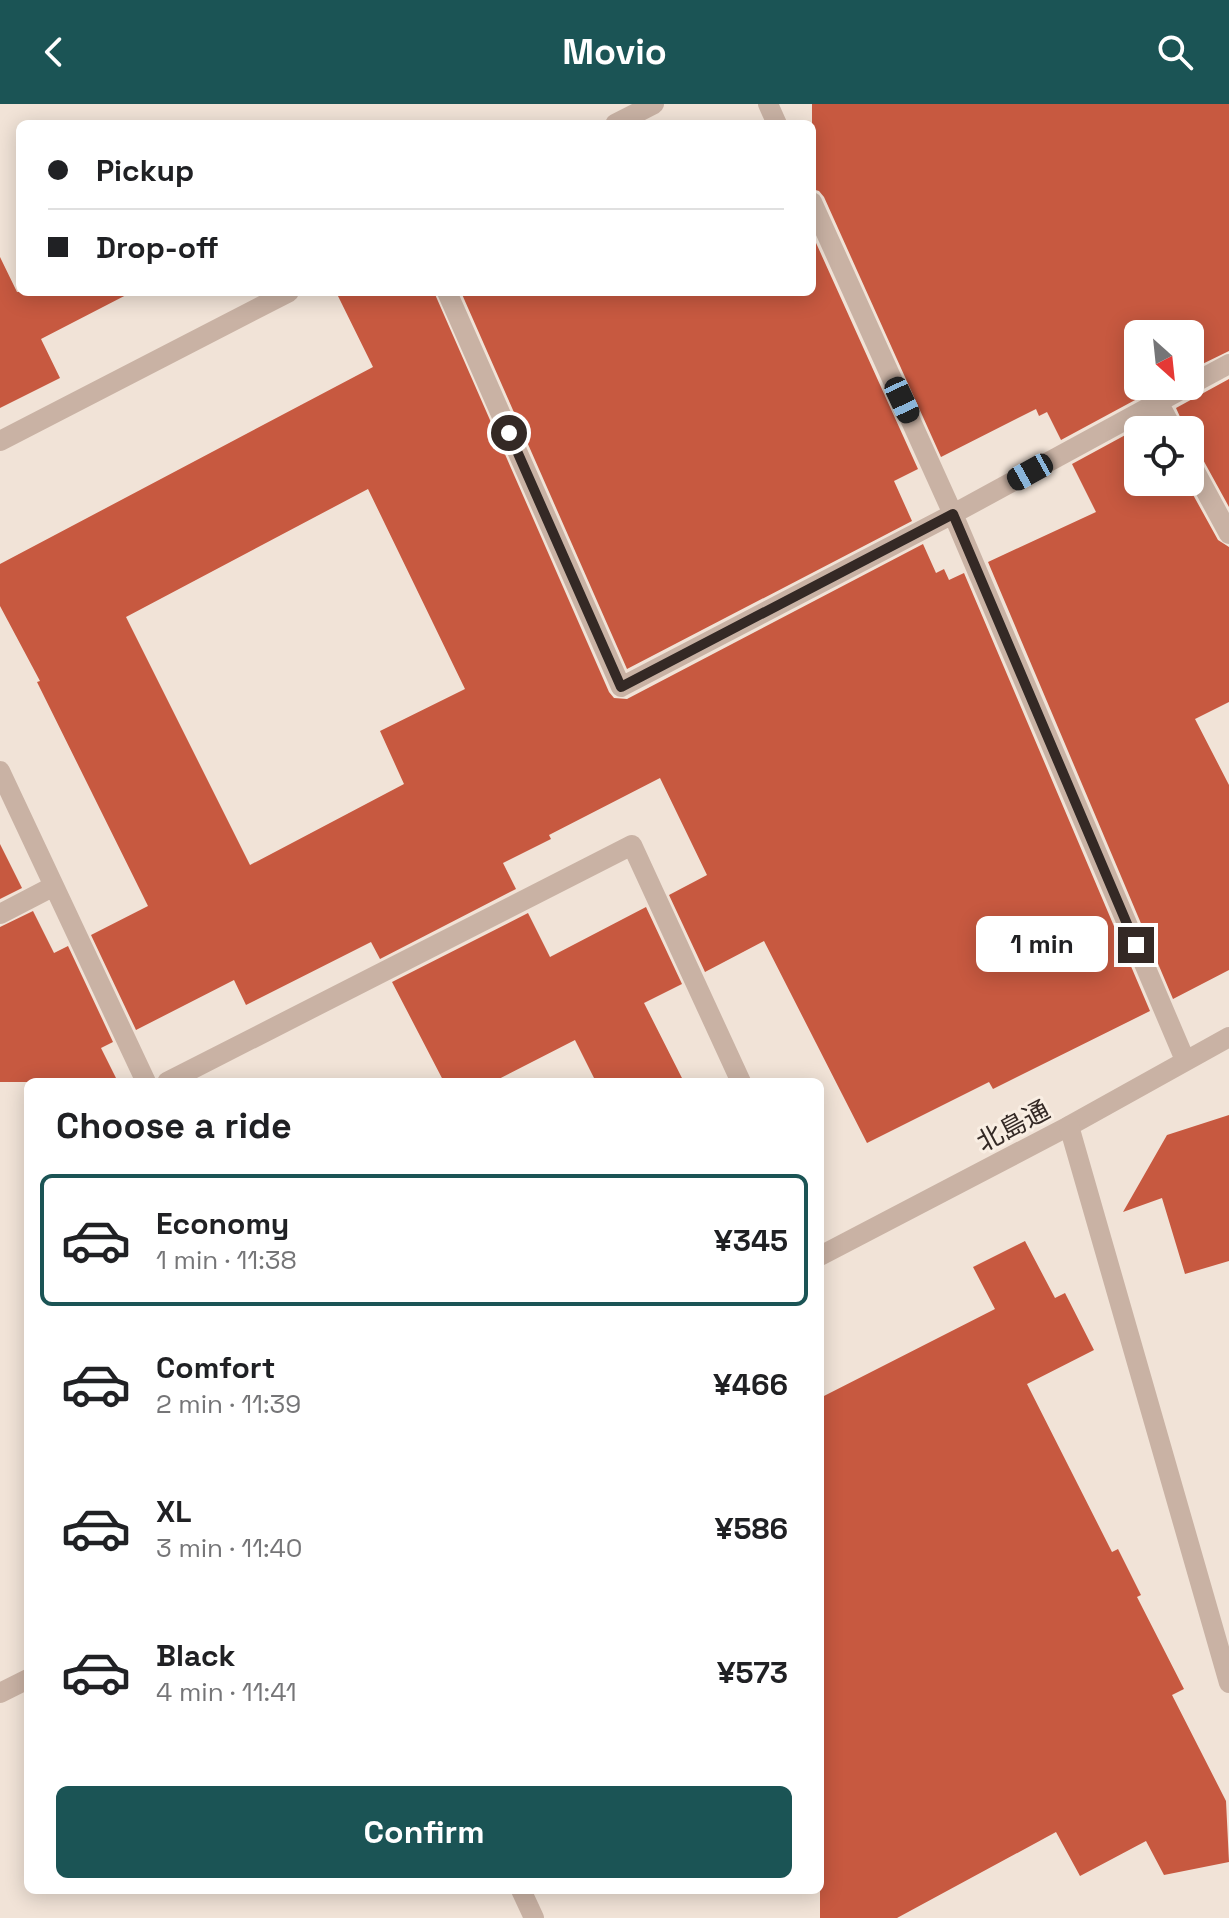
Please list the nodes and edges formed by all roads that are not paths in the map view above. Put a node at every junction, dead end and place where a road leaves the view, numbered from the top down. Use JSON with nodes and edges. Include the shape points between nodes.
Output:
{"nodes":[{"id":1,"x":654,"y":104,"type":"edge"},
{"id":2,"x":623,"y":120,"type":"edge"},
{"id":3,"x":816,"y":211,"type":"edge"},
{"id":4,"x":281,"y":296,"type":"edge"},
{"id":5,"x":449,"y":296,"type":"edge"},
{"id":6,"x":1229,"y":364,"type":"edge"},
{"id":7,"x":1204,"y":377,"type":"edge"},
{"id":8,"x":1162,"y":400,"type":"edge"},
{"id":9,"x":1158,"y":402,"type":"junction"},
{"id":10,"x":1166,"y":416,"type":"edge"},
{"id":11,"x":0,"y":441,"type":"edge"},
{"id":12,"x":1204,"y":488,"type":"edge"},
{"id":13,"x":953,"y":514,"type":"junction"},
{"id":14,"x":1229,"y":534,"type":"edge"},
{"id":15,"x":0,"y":771,"type":"edge"},
{"id":16,"x":54,"y":886,"type":"junction"},
{"id":17,"x":0,"y":914,"type":"edge"},
{"id":18,"x":1229,"y":1037,"type":"edge"},
{"id":19,"x":1185,"y":1060,"type":"junction"},
{"id":20,"x":144,"y":1078,"type":"edge"},
{"id":21,"x":175,"y":1078,"type":"edge"},
{"id":22,"x":739,"y":1078,"type":"edge"},
{"id":23,"x":1069,"y":1126,"type":"junction"},
{"id":24,"x":824,"y":1253,"type":"edge"},
{"id":25,"x":24,"y":1681,"type":"edge"},
{"id":26,"x":1229,"y":1683,"type":"edge"},
{"id":27,"x":0,"y":1693,"type":"edge"},
{"id":28,"x":523,"y":1894,"type":"edge"},
{"id":29,"x":534,"y":1918,"type":"edge"}],
"edges":[{"from":1,"to":2,"type":"street"},
{"from":3,"to":13,"type":"street"},
{"from":4,"to":11,"type":"street"},
{"from":5,"to":13,"type":"street","via":[[621,687]]},
{"from":6,"to":7,"type":"street"},
{"from":8,"to":9,"type":"street"},
{"from":9,"to":10,"type":"street"},
{"from":9,"to":13,"type":"street"},
{"from":12,"to":14,"type":"street"},
{"from":13,"to":19,"type":"street"},
{"from":15,"to":16,"type":"street"},
{"from":16,"to":17,"type":"street"},
{"from":16,"to":20,"type":"street"},
{"from":18,"to":19,"type":"street","name":"北島通"},
{"from":19,"to":23,"type":"street","name":"北島通"},
{"from":21,"to":22,"type":"street","via":[[632,845]]},
{"from":23,"to":24,"type":"street","name":"北島通"},
{"from":23,"to":26,"type":"street"},
{"from":25,"to":27,"type":"street"},
{"from":28,"to":29,"type":"street"}]}
